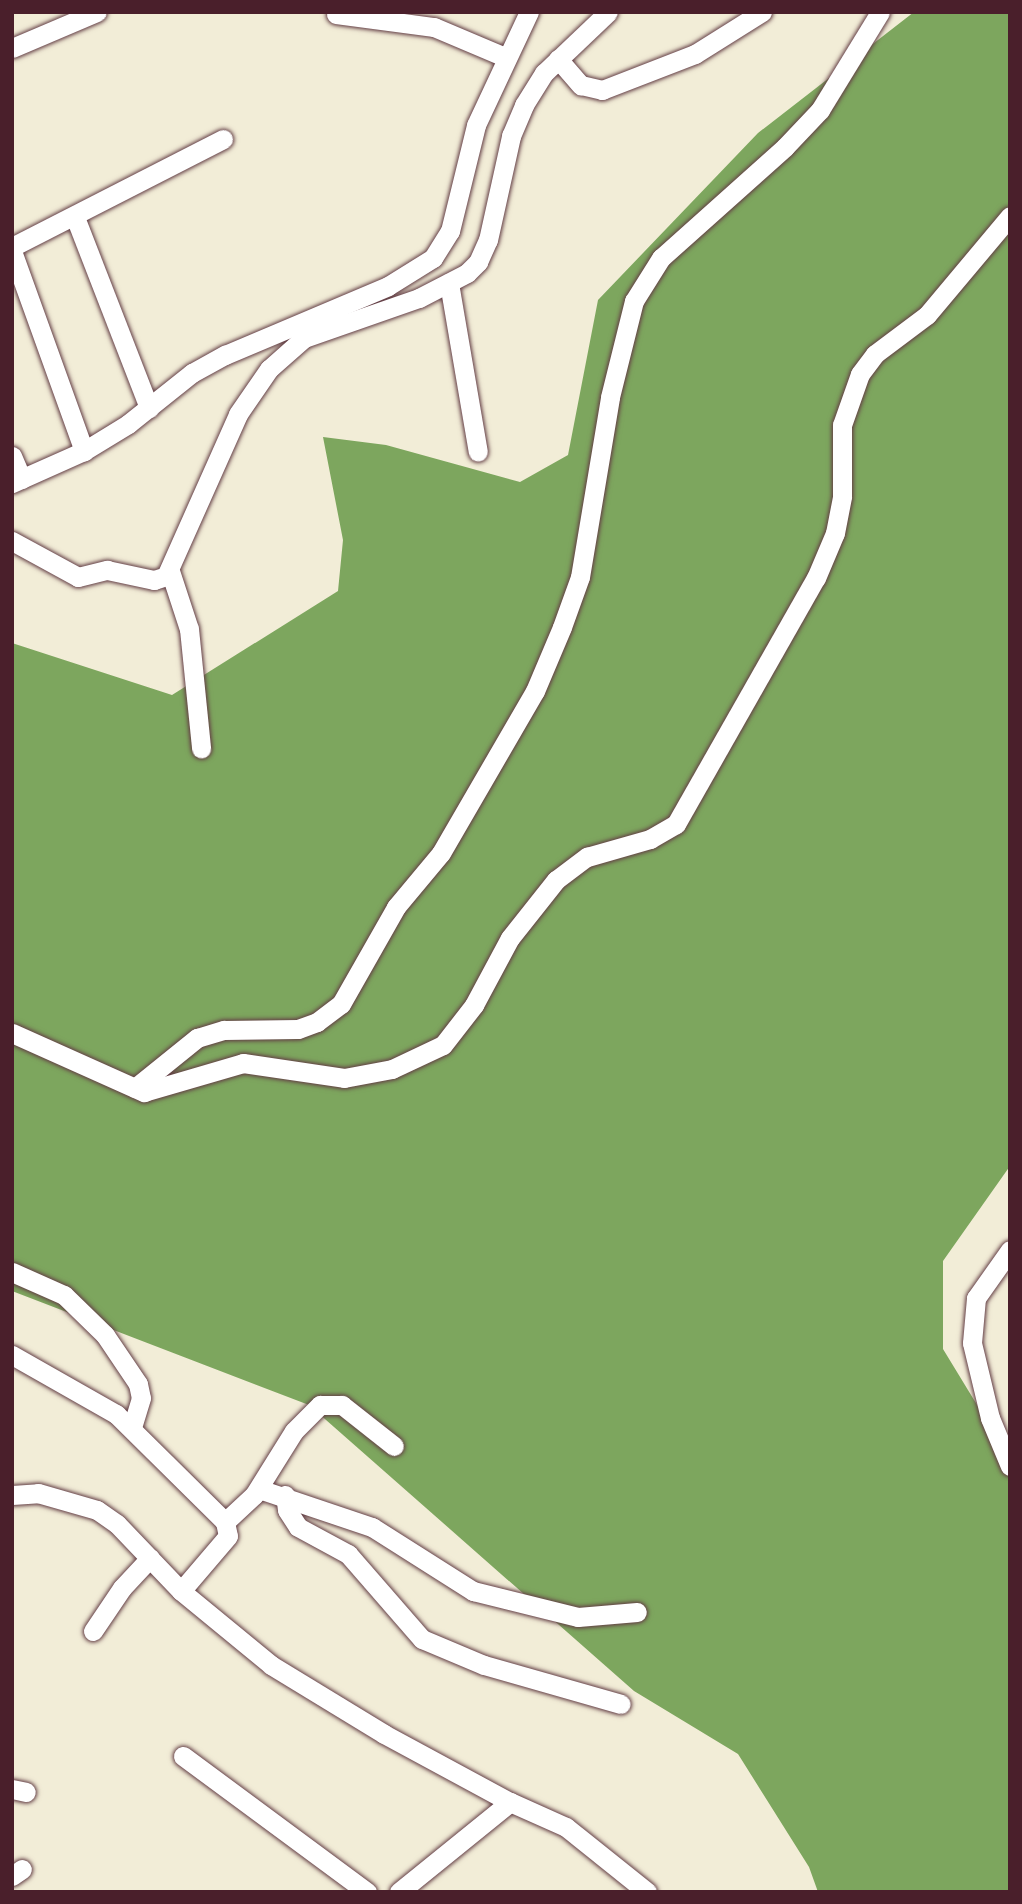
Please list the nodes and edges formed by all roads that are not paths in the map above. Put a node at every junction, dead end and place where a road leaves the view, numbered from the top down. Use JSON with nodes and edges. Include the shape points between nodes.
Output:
{"nodes":[{"id":1,"x":97,"y":12,"type":"edge"},
{"id":2,"x":529,"y":12,"type":"edge"},
{"id":3,"x":608,"y":12,"type":"edge"},
{"id":4,"x":762,"y":12,"type":"edge"},
{"id":5,"x":880,"y":12,"type":"edge"},
{"id":6,"x":336,"y":14,"type":"edge"},
{"id":7,"x":12,"y":48,"type":"edge"},
{"id":8,"x":505,"y":57,"type":"junction"},
{"id":9,"x":558,"y":60,"type":"junction"},
{"id":10,"x":223,"y":139,"type":"dead end"},
{"id":11,"x":1010,"y":216,"type":"edge"},
{"id":12,"x":75,"y":217,"type":"junction"},
{"id":13,"x":12,"y":249,"type":"edge"},
{"id":14,"x":449,"y":283,"type":"junction"},
{"id":15,"x":149,"y":408,"type":"junction"},
{"id":16,"x":84,"y":451,"type":"junction"},
{"id":17,"x":478,"y":452,"type":"dead end"},
{"id":18,"x":12,"y":456,"type":"edge"},
{"id":19,"x":17,"y":481,"type":"edge"},
{"id":20,"x":12,"y":541,"type":"edge"},
{"id":21,"x":170,"y":571,"type":"junction"},
{"id":22,"x":201,"y":748,"type":"dead end"},
{"id":23,"x":12,"y":1033,"type":"edge"},
{"id":24,"x":135,"y":1088,"type":"junction"},
{"id":25,"x":1010,"y":1250,"type":"edge"},
{"id":26,"x":12,"y":1272,"type":"edge"},
{"id":27,"x":13,"y":1358,"type":"edge"},
{"id":28,"x":132,"y":1427,"type":"junction"},
{"id":29,"x":394,"y":1446,"type":"dead end"},
{"id":30,"x":1010,"y":1466,"type":"edge"},
{"id":31,"x":259,"y":1489,"type":"junction"},
{"id":32,"x":12,"y":1495,"type":"edge"},
{"id":33,"x":285,"y":1495,"type":"junction"},
{"id":34,"x":225,"y":1522,"type":"junction"},
{"id":35,"x":150,"y":1558,"type":"junction"},
{"id":36,"x":181,"y":1591,"type":"junction"},
{"id":37,"x":637,"y":1612,"type":"dead end"},
{"id":38,"x":93,"y":1631,"type":"dead end"},
{"id":39,"x":621,"y":1704,"type":"dead end"},
{"id":40,"x":183,"y":1756,"type":"dead end"},
{"id":41,"x":510,"y":1802,"type":"junction"},
{"id":42,"x":367,"y":1892,"type":"edge"},
{"id":43,"x":399,"y":1892,"type":"edge"},
{"id":44,"x":647,"y":1892,"type":"edge"}],
"edges":[{"from":1,"to":7,"type":"street"},
{"from":2,"to":8,"type":"street"},
{"from":3,"to":9,"type":"street"},
{"from":4,"to":9,"type":"street","via":[[695,54],[602,90],[581,85]]},
{"from":5,"to":24,"type":"street","via":[[820,110],[661,258],[634,301],[610,397],[580,577],[562,627],[535,691],[441,853],[396,907],[341,1004],[298,1029],[224,1030],[197,1038]]},
{"from":6,"to":8,"type":"street","via":[[434,27]]},
{"from":8,"to":15,"type":"street","via":[[476,125],[450,231],[433,258],[388,286],[225,355],[192,373]]},
{"from":9,"to":14,"type":"street","via":[[524,105],[511,136],[484,251],[467,273]]},
{"from":10,"to":12,"type":"street"},
{"from":11,"to":24,"type":"street","via":[[927,315],[875,354],[860,374],[842,425],[842,496],[835,533],[816,578],[676,824],[650,839],[587,857],[556,880],[510,938],[492,976],[453,1035],[429,1053],[392,1069],[344,1078],[243,1063],[157,1091]]},
{"from":12,"to":13,"type":"street"},
{"from":12,"to":15,"type":"street"},
{"from":13,"to":16,"type":"street"},
{"from":14,"to":17,"type":"street"},
{"from":14,"to":21,"type":"street","via":[[304,338],[270,369],[238,414]]},
{"from":15,"to":16,"type":"street"},
{"from":16,"to":19,"type":"street"},
{"from":18,"to":19,"type":"street"},
{"from":20,"to":21,"type":"street","via":[[78,577],[107,570],[153,580]]},
{"from":21,"to":22,"type":"street","via":[[189,629]]},
{"from":23,"to":24,"type":"street"},
{"from":25,"to":30,"type":"street","via":[[976,1298],[972,1343],[990,1418]]},
{"from":26,"to":28,"type":"street","via":[[64,1295],[105,1335],[138,1384],[141,1398]]},
{"from":27,"to":28,"type":"street"},
{"from":28,"to":34,"type":"street"},
{"from":29,"to":31,"type":"street","via":[[342,1405],[320,1405],[294,1431]]},
{"from":31,"to":33,"type":"street"},
{"from":31,"to":34,"type":"street"},
{"from":32,"to":35,"type":"street","via":[[38,1493],[97,1510]]},
{"from":33,"to":37,"type":"street","via":[[372,1527],[473,1591],[579,1617]]},
{"from":33,"to":39,"type":"street","via":[[287,1510],[298,1527],[348,1554],[422,1639],[484,1665]]},
{"from":34,"to":36,"type":"street","via":[[228,1536]]},
{"from":35,"to":36,"type":"street"},
{"from":35,"to":38,"type":"street","via":[[121,1588]]},
{"from":36,"to":41,"type":"street","via":[[271,1665]]},
{"from":40,"to":42,"type":"street"},
{"from":41,"to":43,"type":"street"},
{"from":41,"to":44,"type":"street","via":[[566,1827]]}]}
